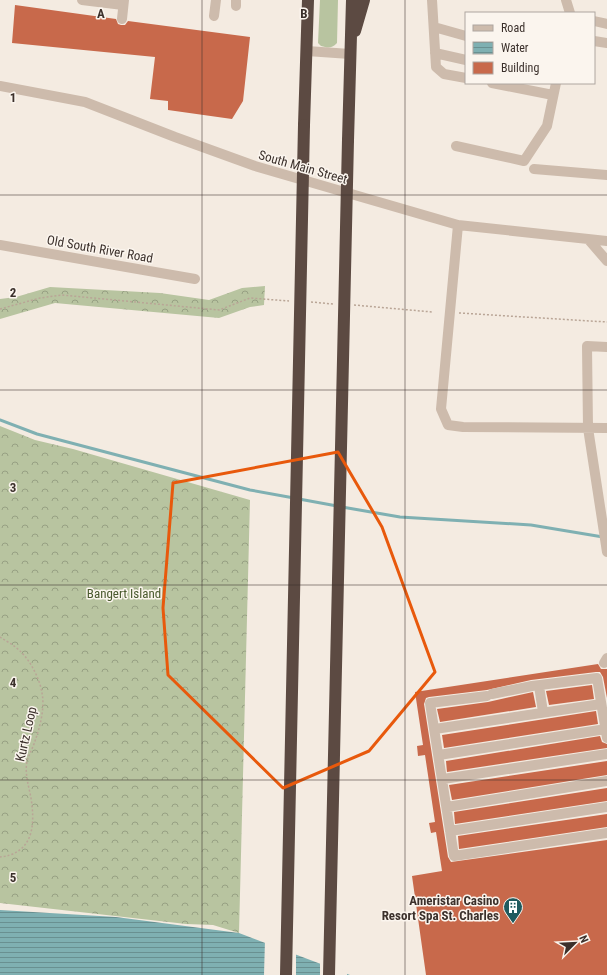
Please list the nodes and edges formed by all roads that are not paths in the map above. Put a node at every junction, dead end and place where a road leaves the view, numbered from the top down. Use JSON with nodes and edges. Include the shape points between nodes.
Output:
{"nodes":[{"id":1,"x":82,"y":0,"type":"edge"},
{"id":2,"x":216,"y":0,"type":"edge"},
{"id":3,"x":302,"y":0,"type":"edge"},
{"id":4,"x":308,"y":0,"type":"edge"},
{"id":5,"x":352,"y":0,"type":"edge"},
{"id":6,"x":364,"y":0,"type":"edge"},
{"id":7,"x":432,"y":0,"type":"edge"},
{"id":8,"x":566,"y":0,"type":"edge"},
{"id":9,"x":124,"y":2,"type":"edge"},
{"id":10,"x":570,"y":12,"type":"edge"},
{"id":11,"x":214,"y":16,"type":"dead end"},
{"id":12,"x":122,"y":19,"type":"dead end"},
{"id":13,"x":595,"y":21,"type":"edge"},
{"id":14,"x":607,"y":24,"type":"edge"},
{"id":15,"x":434,"y":26,"type":"junction"},
{"id":16,"x":307,"y":30,"type":"junction"},
{"id":17,"x":465,"y":36,"type":"edge"},
{"id":18,"x":595,"y":41,"type":"edge"},
{"id":19,"x":607,"y":43,"type":"edge"},
{"id":20,"x":350,"y":50,"type":"junction"},
{"id":21,"x":307,"y":51,"type":"junction"},
{"id":22,"x":435,"y":53,"type":"junction"},
{"id":23,"x":465,"y":60,"type":"edge"},
{"id":24,"x":465,"y":78,"type":"edge"},
{"id":25,"x":497,"y":84,"type":"edge"},
{"id":26,"x":556,"y":84,"type":"edge"},
{"id":27,"x":0,"y":86,"type":"edge"},
{"id":28,"x":553,"y":95,"type":"junction"},
{"id":29,"x":456,"y":146,"type":"dead end"},
{"id":30,"x":534,"y":169,"type":"dead end"},
{"id":31,"x":607,"y":175,"type":"edge"},
{"id":32,"x":458,"y":224,"type":"junction"},
{"id":33,"x":588,"y":239,"type":"junction"},
{"id":34,"x":607,"y":241,"type":"edge"},
{"id":35,"x":0,"y":245,"type":"edge"},
{"id":36,"x":607,"y":261,"type":"edge"},
{"id":37,"x":195,"y":279,"type":"dead end"},
{"id":38,"x":607,"y":348,"type":"edge"},
{"id":39,"x":588,"y":428,"type":"junction"},
{"id":40,"x":607,"y":428,"type":"edge"},
{"id":41,"x":607,"y":552,"type":"edge"},
{"id":42,"x":539,"y":686,"type":"junction"},
{"id":43,"x":601,"y":704,"type":"junction"},
{"id":44,"x":543,"y":712,"type":"junction"},
{"id":45,"x":435,"y":729,"type":"junction"},
{"id":46,"x":606,"y":734,"type":"edge"},
{"id":47,"x":607,"y":754,"type":"edge"},
{"id":48,"x":439,"y":755,"type":"junction"},
{"id":49,"x":443,"y":779,"type":"junction"},
{"id":50,"x":607,"y":782,"type":"edge"},
{"id":51,"x":447,"y":807,"type":"junction"},
{"id":52,"x":607,"y":807,"type":"edge"},
{"id":53,"x":450,"y":831,"type":"junction"},
{"id":54,"x":607,"y":833,"type":"edge"},
{"id":55,"x":286,"y":975,"type":"edge"},
{"id":56,"x":329,"y":975,"type":"edge"}],
"edges":[{"from":1,"to":9,"type":"street"},
{"from":2,"to":11,"type":"street"},
{"from":3,"to":16,"type":"highway"},
{"from":4,"to":16,"type":"highway"},
{"from":5,"to":20,"type":"highway"},
{"from":6,"to":20,"type":"highway"},
{"from":7,"to":15,"type":"street"},
{"from":8,"to":10,"type":"street"},
{"from":9,"to":12,"type":"street"},
{"from":13,"to":14,"type":"street"},
{"from":15,"to":17,"type":"street"},
{"from":15,"to":22,"type":"street"},
{"from":16,"to":21,"type":"highway"},
{"from":18,"to":19,"type":"street"},
{"from":20,"to":21,"type":"street"},
{"from":20,"to":56,"type":"highway","bridge":true},
{"from":21,"to":55,"type":"highway","bridge":true},
{"from":22,"to":23,"type":"street"},
{"from":22,"to":24,"type":"street","via":[[436,67],[439,71]]},
{"from":25,"to":28,"type":"street"},
{"from":26,"to":28,"type":"street"},
{"from":27,"to":32,"type":"street","name":"South Main Street","via":[[85,102],[254,166]]},
{"from":28,"to":29,"type":"street","via":[[547,126],[524,160]]},
{"from":30,"to":31,"type":"street"},
{"from":32,"to":33,"type":"street","name":"South Main Street"},
{"from":32,"to":39,"type":"street","via":[[441,409],[448,425]]},
{"from":33,"to":34,"type":"street","name":"South Main Street"},
{"from":33,"to":36,"type":"street"},
{"from":35,"to":37,"type":"street","name":"Old South River Road"},
{"from":38,"to":39,"type":"street","via":[[586,346]]},
{"from":39,"to":40,"type":"street"},
{"from":39,"to":41,"type":"street"},
{"from":42,"to":43,"type":"street","via":[[597,678]]},
{"from":42,"to":44,"type":"street"},
{"from":42,"to":45,"type":"street","via":[[430,703]]},
{"from":43,"to":44,"type":"street"},
{"from":43,"to":46,"type":"street"},
{"from":44,"to":45,"type":"street"},
{"from":45,"to":48,"type":"street"},
{"from":46,"to":48,"type":"street"},
{"from":47,"to":49,"type":"street"},
{"from":48,"to":49,"type":"street"},
{"from":49,"to":51,"type":"street"},
{"from":50,"to":51,"type":"street"},
{"from":51,"to":53,"type":"street"},
{"from":52,"to":53,"type":"street"},
{"from":53,"to":54,"type":"street","via":[[454,856]]}]}
